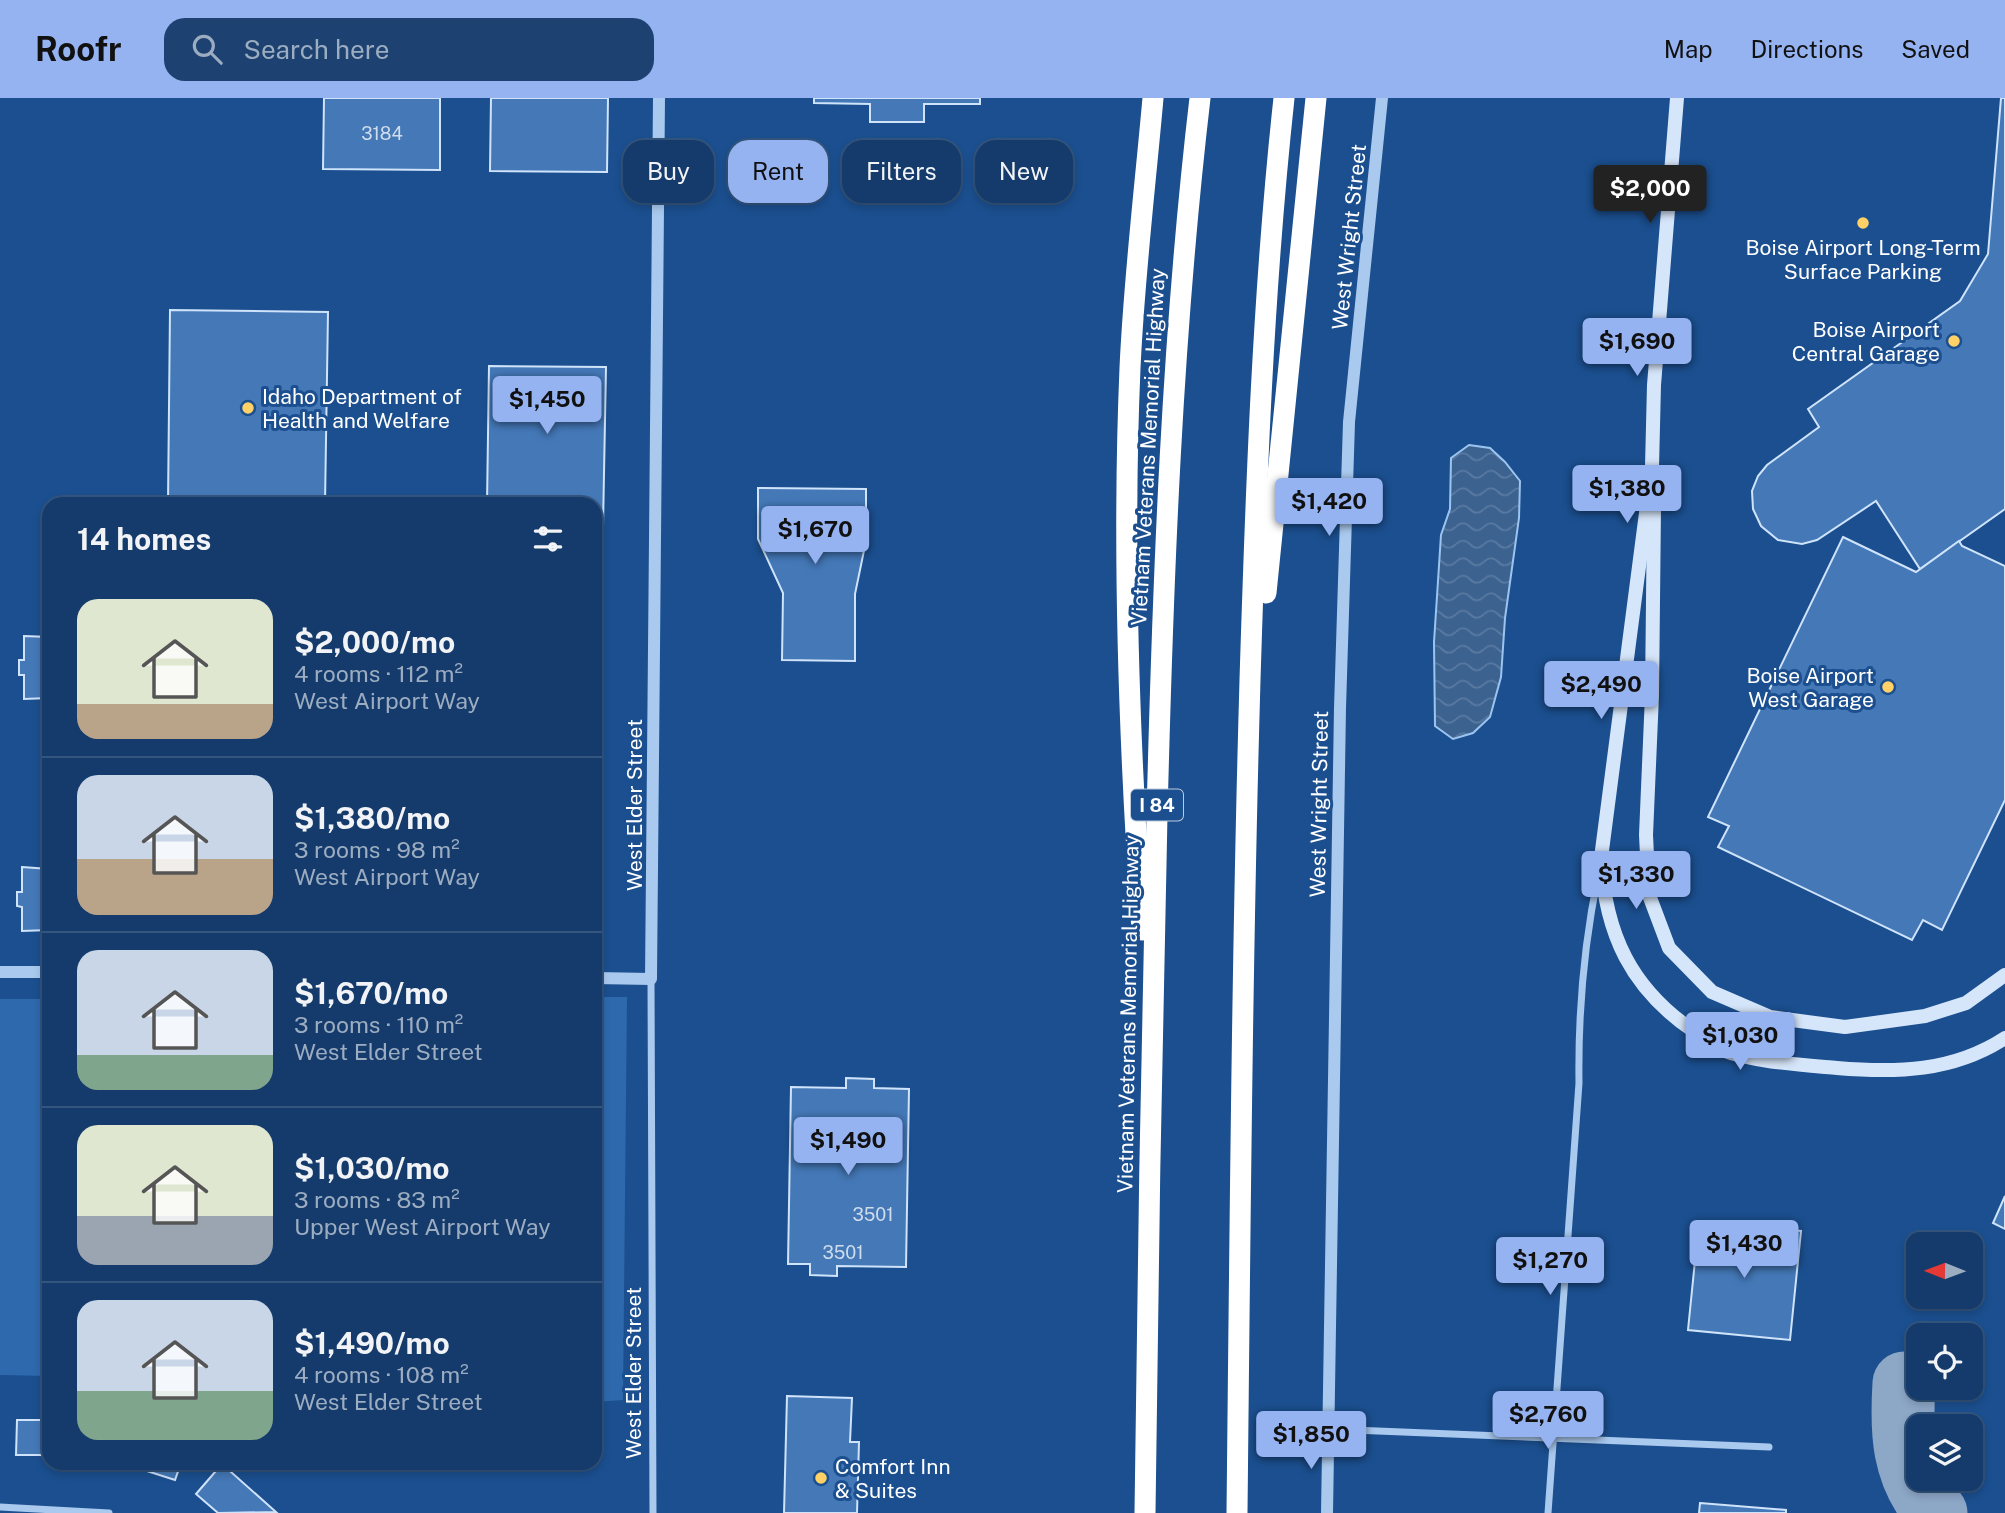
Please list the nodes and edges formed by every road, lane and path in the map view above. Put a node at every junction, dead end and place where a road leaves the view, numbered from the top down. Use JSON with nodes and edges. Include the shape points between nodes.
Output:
{"nodes":[{"id":1,"x":659,"y":98,"type":"edge"},
{"id":2,"x":1153,"y":98,"type":"edge"},
{"id":3,"x":1200,"y":98,"type":"edge"},
{"id":4,"x":1284,"y":98,"type":"edge"},
{"id":5,"x":1316,"y":98,"type":"edge"},
{"id":6,"x":1382,"y":98,"type":"edge"},
{"id":7,"x":1677,"y":98,"type":"edge"},
{"id":8,"x":1652,"y":467,"type":"junction"},
{"id":9,"x":1247,"y":800,"type":"junction"},
{"id":10,"x":1601,"y":858,"type":"junction"},
{"id":11,"x":0,"y":972,"type":"edge"},
{"id":12,"x":42,"y":972,"type":"edge"},
{"id":13,"x":2005,"y":975,"type":"edge"},
{"id":14,"x":602,"y":978,"type":"edge"},
{"id":15,"x":651,"y":979,"type":"junction"},
{"id":16,"x":2005,"y":1038,"type":"edge"},
{"id":17,"x":1150,"y":1082,"type":"junction"},
{"id":18,"x":1327,"y":1429,"type":"junction"},
{"id":19,"x":1554,"y":1438,"type":"junction"},
{"id":20,"x":1769,"y":1447,"type":"dead end"},
{"id":21,"x":0,"y":1507,"type":"edge"},
{"id":22,"x":109,"y":1513,"type":"edge"},
{"id":23,"x":653,"y":1513,"type":"edge"},
{"id":24,"x":1145,"y":1513,"type":"edge"},
{"id":25,"x":1237,"y":1513,"type":"edge"},
{"id":26,"x":1327,"y":1513,"type":"edge"},
{"id":27,"x":1548,"y":1513,"type":"edge"}],
"edges":[{"from":1,"to":15,"type":"street","name":"West Elder Street"},
{"from":2,"to":17,"type":"highway","via":[[1130,366],[1127,564],[1130,719]]},
{"from":3,"to":17,"type":"highway","name":"Vietnam Veterans Memorial Highway","number":"I 84","via":[[1179,312],[1167,523]]},
{"from":4,"to":9,"type":"highway","via":[[1262,381]]},
{"from":5,"to":9,"type":"highway"},
{"from":6,"to":18,"type":"street","name":"West Wright Street","via":[[1349,422]]},
{"from":7,"to":8,"type":"main road","via":[[1654,385]]},
{"from":8,"to":10,"type":"main road"},
{"from":8,"to":13,"type":"main road","via":[[1654,565],[1646,835],[1649,895],[1669,948],[1712,992],[1770,1017],[1845,1027],[1925,1016],[1966,1003]]},
{"from":9,"to":25,"type":"highway"},
{"from":10,"to":16,"type":"main road","via":[[1613,932],[1639,981],[1670,1015],[1721,1049],[1810,1066],[1909,1071],[1951,1064]]},
{"from":10,"to":19,"type":"street","via":[[1587,931]]},
{"from":11,"to":12,"type":"street"},
{"from":14,"to":15,"type":"street"},
{"from":15,"to":23,"type":"street","name":"West Elder Street"},
{"from":17,"to":24,"type":"highway","name":"Vietnam Veterans Memorial Highway","number":"I 84"},
{"from":18,"to":19,"type":"street"},
{"from":18,"to":26,"type":"street","name":"West Wright Street"},
{"from":19,"to":20,"type":"street"},
{"from":19,"to":27,"type":"street"},
{"from":21,"to":22,"type":"street"}]}
